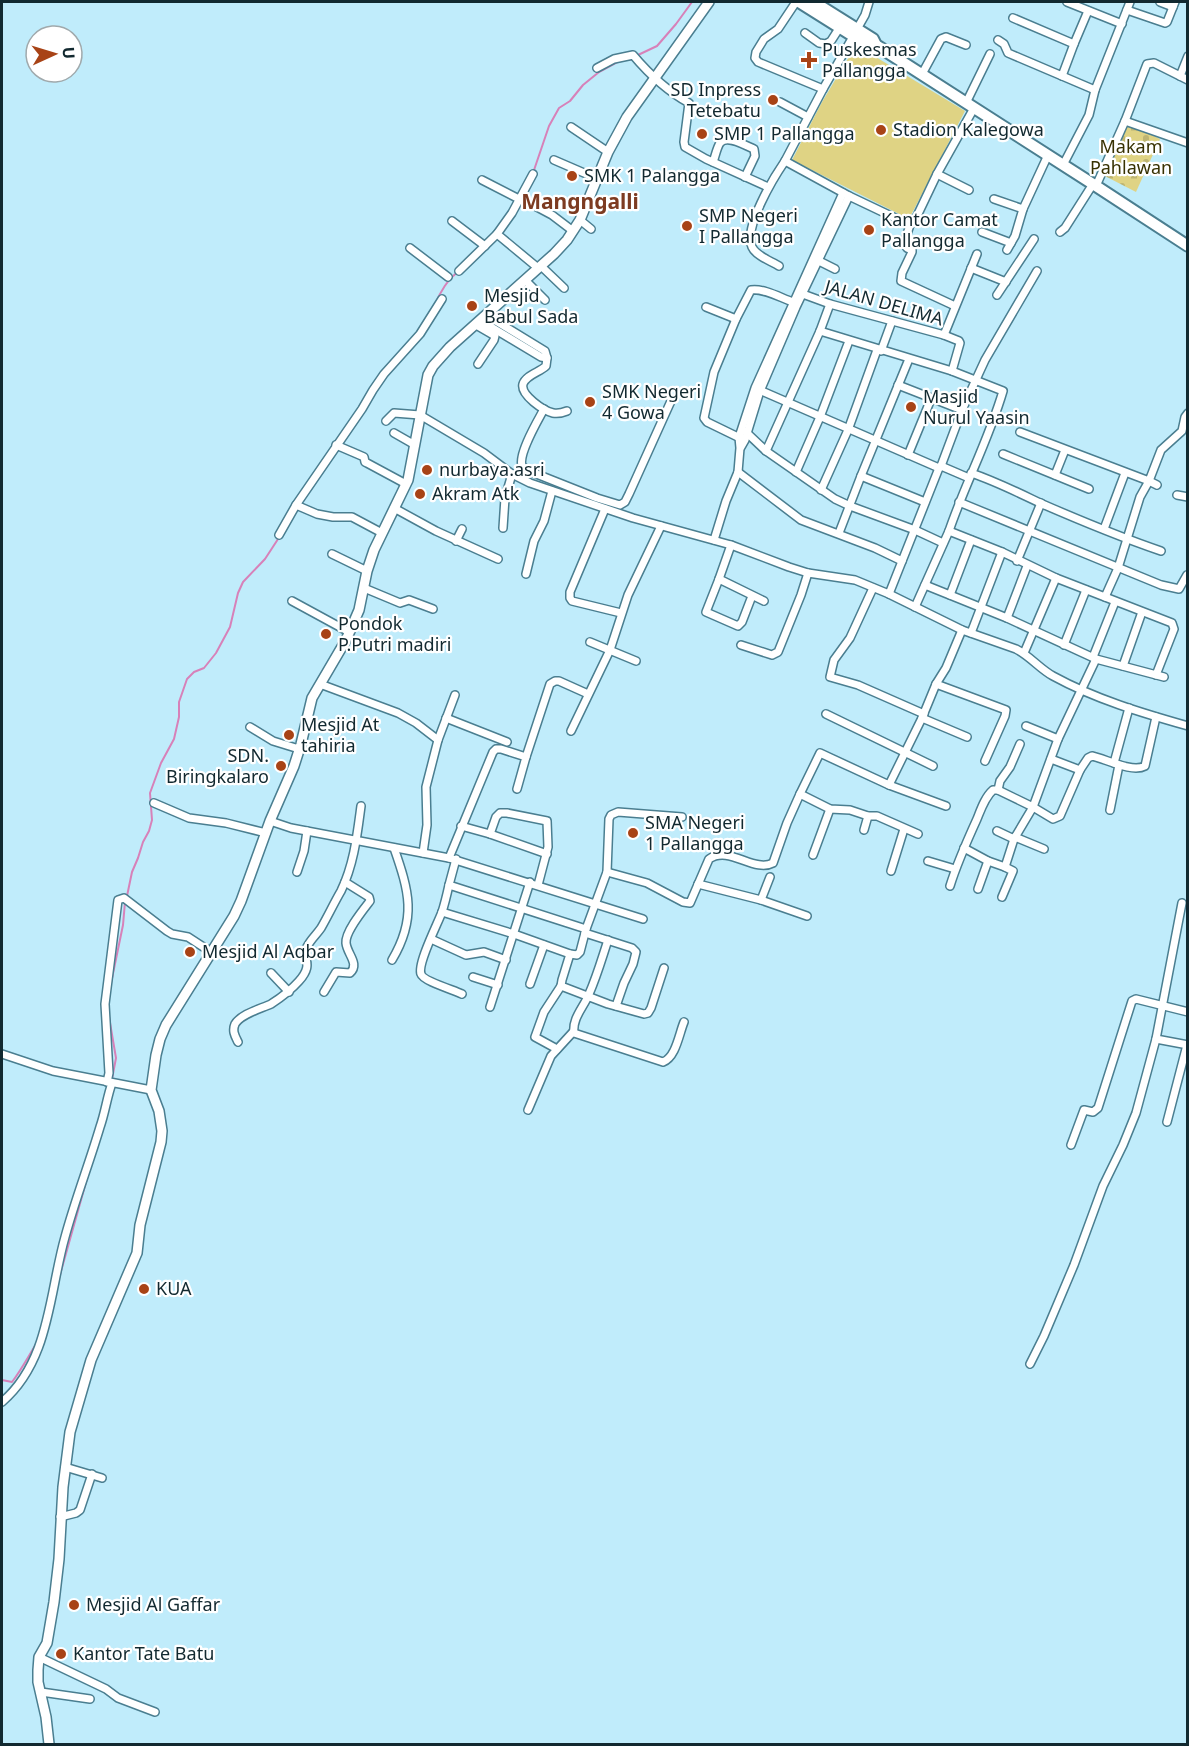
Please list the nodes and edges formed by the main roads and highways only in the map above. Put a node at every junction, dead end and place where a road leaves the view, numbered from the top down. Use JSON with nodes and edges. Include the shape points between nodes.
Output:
{"nodes":[{"id":1,"x":708,"y":2,"type":"edge"},
{"id":2,"x":798,"y":2,"type":"edge"},
{"id":3,"x":814,"y":2,"type":"edge"},
{"id":4,"x":856,"y":32,"type":"junction"},
{"id":5,"x":1188,"y":246,"type":"edge"},
{"id":6,"x":49,"y":1744,"type":"edge"}],
"edges":[{"from":1,"to":6,"type":"main road","via":[[627,117],[567,240],[484,321],[450,347],[428,375],[406,484],[367,571],[359,610],[312,699],[299,749],[242,901],[166,1025],[157,1049],[151,1090],[162,1131],[137,1253],[92,1360],[70,1432],[54,1602],[47,1643],[39,1657],[38,1682]]},
{"from":2,"to":4,"type":"highway"},
{"from":3,"to":4,"type":"highway"},
{"from":4,"to":5,"type":"highway","via":[[869,46],[876,45]]}]}
